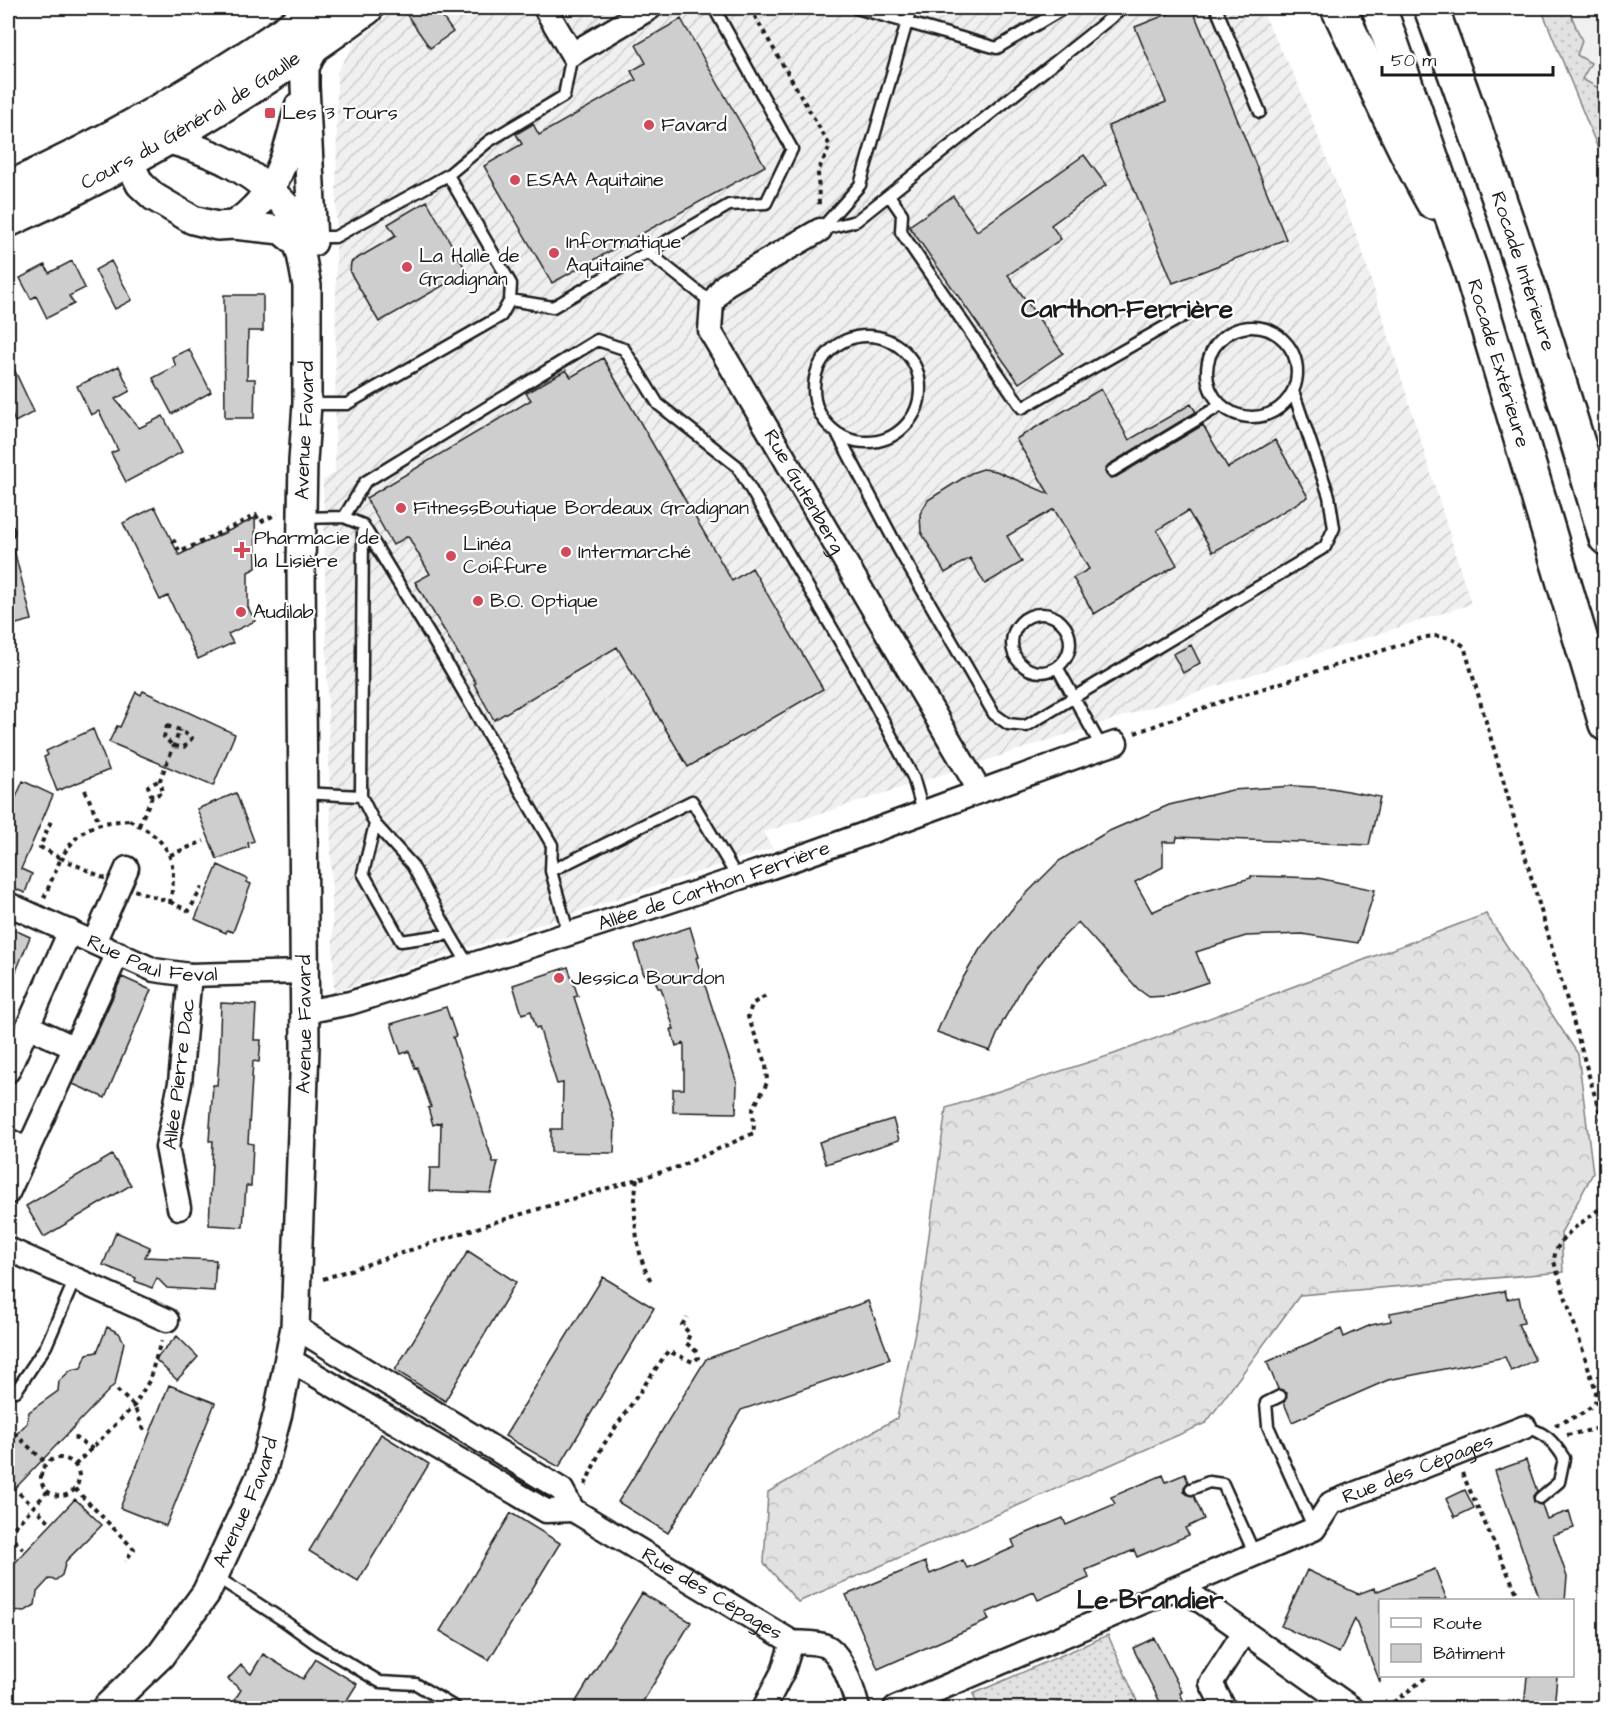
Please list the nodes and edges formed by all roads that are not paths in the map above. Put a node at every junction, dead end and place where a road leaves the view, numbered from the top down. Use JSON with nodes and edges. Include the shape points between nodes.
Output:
{"nodes":[{"id":1,"x":319,"y":8,"type":"edge"},
{"id":2,"x":366,"y":8,"type":"edge"},
{"id":3,"x":545,"y":8,"type":"edge"},
{"id":4,"x":650,"y":8,"type":"edge"},
{"id":5,"x":714,"y":8,"type":"edge"},
{"id":6,"x":856,"y":8,"type":"edge"},
{"id":7,"x":911,"y":8,"type":"edge"},
{"id":8,"x":1064,"y":8,"type":"edge"},
{"id":9,"x":1123,"y":8,"type":"edge"},
{"id":10,"x":1216,"y":8,"type":"edge"},
{"id":11,"x":1338,"y":8,"type":"edge"},
{"id":12,"x":1379,"y":8,"type":"edge"},
{"id":13,"x":1431,"y":8,"type":"edge"},
{"id":14,"x":907,"y":22,"type":"junction"},
{"id":15,"x":316,"y":45,"type":"junction"},
{"id":16,"x":572,"y":54,"type":"junction"},
{"id":17,"x":305,"y":86,"type":"junction"},
{"id":18,"x":1260,"y":112,"type":"dead end"},
{"id":19,"x":129,"y":128,"type":"junction"},
{"id":20,"x":169,"y":140,"type":"junction"},
{"id":21,"x":129,"y":162,"type":"junction"},
{"id":22,"x":448,"y":175,"type":"junction"},
{"id":23,"x":8,"y":189,"type":"edge"},
{"id":24,"x":271,"y":189,"type":"junction"},
{"id":25,"x":889,"y":195,"type":"junction"},
{"id":26,"x":8,"y":220,"type":"edge"},
{"id":27,"x":234,"y":225,"type":"junction"},
{"id":28,"x":820,"y":230,"type":"junction"},
{"id":29,"x":313,"y":237,"type":"junction"},
{"id":30,"x":648,"y":252,"type":"junction"},
{"id":31,"x":1470,"y":268,"type":"junction"},
{"id":32,"x":307,"y":286,"type":"junction"},
{"id":33,"x":510,"y":300,"type":"junction"},
{"id":34,"x":712,"y":303,"type":"junction"},
{"id":35,"x":1189,"y":314,"type":"dead end"},
{"id":36,"x":1293,"y":391,"type":"junction"},
{"id":37,"x":307,"y":404,"type":"junction"},
{"id":38,"x":1221,"y":405,"type":"junction"},
{"id":39,"x":837,"y":433,"type":"junction"},
{"id":40,"x":1112,"y":471,"type":"dead end"},
{"id":41,"x":289,"y":516,"type":"junction"},
{"id":42,"x":344,"y":517,"type":"junction"},
{"id":43,"x":363,"y":525,"type":"junction"},
{"id":44,"x":1605,"y":538,"type":"edge"},
{"id":45,"x":1057,"y":667,"type":"junction"},
{"id":46,"x":1075,"y":698,"type":"junction"},
{"id":47,"x":1605,"y":724,"type":"edge"},
{"id":48,"x":1109,"y":746,"type":"joint"},
{"id":49,"x":979,"y":790,"type":"junction"},
{"id":50,"x":302,"y":793,"type":"junction"},
{"id":51,"x":361,"y":796,"type":"junction"},
{"id":52,"x":923,"y":811,"type":"junction"},
{"id":53,"x":375,"y":824,"type":"junction"},
{"id":54,"x":126,"y":868,"type":"dead end"},
{"id":55,"x":551,"y":871,"type":"junction"},
{"id":56,"x":738,"y":879,"type":"junction"},
{"id":57,"x":8,"y":903,"type":"edge"},
{"id":58,"x":70,"y":931,"type":"junction"},
{"id":59,"x":568,"y":932,"type":"junction"},
{"id":60,"x":450,"y":934,"type":"junction"},
{"id":61,"x":94,"y":942,"type":"junction"},
{"id":62,"x":118,"y":953,"type":"junction"},
{"id":63,"x":469,"y":966,"type":"junction"},
{"id":64,"x":305,"y":972,"type":"junction"},
{"id":65,"x":190,"y":975,"type":"junction"},
{"id":66,"x":305,"y":1012,"type":"junction"},
{"id":67,"x":28,"y":1026,"type":"junction"},
{"id":68,"x":75,"y":1048,"type":"junction"},
{"id":69,"x":8,"y":1071,"type":"edge"},
{"id":70,"x":8,"y":1140,"type":"edge"},
{"id":71,"x":28,"y":1150,"type":"junction"},
{"id":72,"x":8,"y":1193,"type":"edge"},
{"id":73,"x":179,"y":1208,"type":"dead end"},
{"id":74,"x":8,"y":1249,"type":"edge"},
{"id":75,"x":75,"y":1279,"type":"junction"},
{"id":76,"x":167,"y":1320,"type":"road end"},
{"id":77,"x":295,"y":1327,"type":"junction"},
{"id":78,"x":290,"y":1360,"type":"junction"},
{"id":79,"x":16,"y":1391,"type":"dead end"},
{"id":80,"x":1280,"y":1396,"type":"dead end"},
{"id":81,"x":1532,"y":1429,"type":"joint"},
{"id":82,"x":1191,"y":1489,"type":"dead end"},
{"id":83,"x":1540,"y":1498,"type":"dead end"},
{"id":84,"x":573,"y":1510,"type":"junction"},
{"id":85,"x":1314,"y":1529,"type":"junction"},
{"id":86,"x":1255,"y":1555,"type":"junction"},
{"id":87,"x":214,"y":1575,"type":"junction"},
{"id":88,"x":1180,"y":1587,"type":"junction"},
{"id":89,"x":1244,"y":1632,"type":"junction"},
{"id":90,"x":792,"y":1642,"type":"junction"},
{"id":91,"x":113,"y":1706,"type":"edge"},
{"id":92,"x":456,"y":1708,"type":"edge"},
{"id":93,"x":764,"y":1708,"type":"edge"},
{"id":94,"x":858,"y":1708,"type":"edge"},
{"id":95,"x":895,"y":1708,"type":"edge"},
{"id":96,"x":1224,"y":1708,"type":"edge"},
{"id":97,"x":1352,"y":1708,"type":"edge"}],
"edges":[{"from":1,"to":19,"type":"main road","name":"Cours du Général de Gaulle","via":[[182,99]]},
{"from":2,"to":15,"type":"main road","name":"Cours du Général de Gaulle"},
{"from":3,"to":16,"type":"street"},
{"from":4,"to":16,"type":"street"},
{"from":5,"to":30,"type":"lane","via":[[792,149],[766,203],[729,205]]},
{"from":6,"to":14,"type":"lane"},
{"from":7,"to":14,"type":"lane"},
{"from":8,"to":14,"type":"lane","via":[[997,48]]},
{"from":9,"to":25,"type":"lane"},
{"from":10,"to":18,"type":"lane"},
{"from":11,"to":31,"type":"main road","via":[[1412,164]]},
{"from":12,"to":31,"type":"main road","name":"Rocade Extérieure"},
{"from":13,"to":44,"type":"main road","name":"Rocade Intérieure","via":[[1488,160],[1569,409]]},
{"from":14,"to":28,"type":"lane","via":[[860,185]]},
{"from":15,"to":17,"type":"street","name":"Avenue Favard","via":[[305,67]]},
{"from":15,"to":20,"type":"main road","name":"Cours du Général de Gaulle"},
{"from":16,"to":22,"type":"lane","via":[[564,96],[489,141]]},
{"from":17,"to":24,"type":"street","name":"Avenue Favard","via":[[291,138]]},
{"from":17,"to":29,"type":"street","name":"Avenue Favard"},
{"from":19,"to":20,"type":"street"},
{"from":19,"to":21,"type":"street"},
{"from":19,"to":23,"type":"main road","name":"Cours du Général de Gaulle"},
{"from":20,"to":21,"type":"main road","name":"Cours du Général de Gaulle"},
{"from":20,"to":24,"type":"street","via":[[228,160]]},
{"from":21,"to":26,"type":"main road","name":"Cours du Général de Gaulle"},
{"from":21,"to":27,"type":"street","name":"Avenue Favard","via":[[140,184],[170,208],[193,220],[217,226]]},
{"from":22,"to":29,"type":"lane","via":[[335,237]]},
{"from":22,"to":33,"type":"lane","via":[[511,284]]},
{"from":24,"to":27,"type":"street","name":"Avenue Favard","via":[[253,212]]},
{"from":24,"to":29,"type":"street"},
{"from":25,"to":28,"type":"lane","via":[[856,221]]},
{"from":25,"to":35,"type":"lane","via":[[902,214],[901,232],[1022,408]]},
{"from":27,"to":32,"type":"street","name":"Avenue Favard","via":[[289,234],[301,254]]},
{"from":28,"to":34,"type":"street","via":[[725,285]]},
{"from":29,"to":32,"type":"street","name":"Avenue Favard","via":[[315,271]]},
{"from":30,"to":33,"type":"lane","via":[[553,307]]},
{"from":30,"to":34,"type":"lane"},
{"from":31,"to":47,"type":"main road","name":"Rocade Extérieure"},
{"from":32,"to":37,"type":"street","name":"Avenue Favard"},
{"from":33,"to":37,"type":"lane","via":[[501,316],[347,404]]},
{"from":34,"to":49,"type":"street","name":"Rue Gutenberg","via":[[710,331]]},
{"from":36,"to":38,"type":"lane","via":[[1274,412],[1260,417],[1233,413]]},
{"from":36,"to":38,"type":"lane","via":[[1297,377],[1289,348],[1265,329],[1250,327],[1222,338],[1207,364],[1207,379]]},
{"from":36,"to":46,"type":"lane","via":[[1329,496],[1334,528],[1325,547]]},
{"from":37,"to":41,"type":"street","name":"Avenue Favard"},
{"from":38,"to":40,"type":"lane"},
{"from":39,"to":39,"type":"lane","via":[[863,442],[890,438],[916,412],[918,376],[911,359],[898,346],[866,336],[835,347],[824,359],[816,374],[816,398],[825,421]]},
{"from":39,"to":46,"type":"lane","via":[[994,714],[1008,724],[1026,726]]},
{"from":41,"to":42,"type":"lane"},
{"from":41,"to":50,"type":"street","name":"Avenue Favard"},
{"from":42,"to":43,"type":"lane"},
{"from":42,"to":52,"type":"lane","via":[[365,482],[597,340],[624,349],[658,404],[736,466],[856,669],[913,777]]},
{"from":43,"to":51,"type":"lane"},
{"from":43,"to":55,"type":"lane","via":[[552,845]]},
{"from":45,"to":45,"type":"lane","via":[[1069,652],[1068,632],[1055,617],[1027,617],[1014,631],[1015,658],[1039,672]]},
{"from":45,"to":46,"type":"lane"},
{"from":46,"to":48,"type":"lane"},
{"from":48,"to":49,"type":"street","name":"Allée de Carthon Ferrière"},
{"from":49,"to":52,"type":"street","name":"Allée de Carthon Ferrière"},
{"from":50,"to":51,"type":"lane"},
{"from":50,"to":64,"type":"street","name":"Avenue Favard"},
{"from":51,"to":53,"type":"lane"},
{"from":52,"to":56,"type":"street","name":"Allée de Carthon Ferrière"},
{"from":53,"to":60,"type":"lane","via":[[412,865]]},
{"from":53,"to":60,"type":"lane","via":[[363,873],[401,941]]},
{"from":54,"to":61,"type":"street"},
{"from":55,"to":56,"type":"lane","via":[[692,801]]},
{"from":55,"to":59,"type":"lane"},
{"from":56,"to":59,"type":"street","name":"Allée de Carthon Ferrière"},
{"from":57,"to":58,"type":"street","name":"Rue Paul Feval"},
{"from":58,"to":61,"type":"street","name":"Rue Paul Feval"},
{"from":58,"to":67,"type":"street"},
{"from":59,"to":63,"type":"street","name":"Allée de Carthon Ferrière"},
{"from":60,"to":63,"type":"lane"},
{"from":61,"to":62,"type":"street","name":"Rue Paul Feval"},
{"from":62,"to":65,"type":"street","name":"Rue Paul Feval","via":[[154,970]]},
{"from":62,"to":68,"type":"street"},
{"from":63,"to":66,"type":"street","name":"Allée de Carthon Ferrière","via":[[350,1004]]},
{"from":64,"to":65,"type":"street","name":"Rue Paul Feval"},
{"from":64,"to":66,"type":"street","name":"Avenue Favard"},
{"from":65,"to":73,"type":"street","name":"Allée Pierre Dac","via":[[180,1083],[167,1147]]},
{"from":66,"to":77,"type":"street","name":"Avenue Favard"},
{"from":67,"to":68,"type":"street"},
{"from":67,"to":69,"type":"street"},
{"from":68,"to":71,"type":"street"},
{"from":70,"to":71,"type":"street"},
{"from":71,"to":72,"type":"street"},
{"from":74,"to":75,"type":"street"},
{"from":75,"to":76,"type":"street"},
{"from":75,"to":79,"type":"lane","via":[[46,1347]]},
{"from":77,"to":78,"type":"street","name":"Avenue Favard"},
{"from":77,"to":84,"type":"street","name":"Rue des Cépages","via":[[562,1490]]},
{"from":78,"to":84,"type":"street","via":[[546,1511]]},
{"from":78,"to":87,"type":"street","name":"Avenue Favard","via":[[262,1473]]},
{"from":80,"to":85,"type":"lane","via":[[1266,1403],[1268,1426]]},
{"from":81,"to":83,"type":"lane","via":[[1552,1440],[1564,1458],[1559,1482]]},
{"from":81,"to":85,"type":"street","name":"Rue des Cépages","via":[[1331,1503]]},
{"from":82,"to":86,"type":"lane","via":[[1209,1482],[1223,1484]]},
{"from":84,"to":90,"type":"street","name":"Rue des Cépages"},
{"from":85,"to":86,"type":"street"},
{"from":86,"to":88,"type":"street"},
{"from":87,"to":91,"type":"street","name":"Avenue Favard","via":[[206,1593],[160,1656]]},
{"from":87,"to":92,"type":"lane","via":[[380,1682],[416,1684]]},
{"from":88,"to":89,"type":"street"},
{"from":88,"to":95,"type":"street"},
{"from":89,"to":96,"type":"street","via":[[1211,1683]]},
{"from":89,"to":97,"type":"street"},
{"from":90,"to":93,"type":"street","via":[[783,1671]]},
{"from":90,"to":94,"type":"street","name":"Rue des Cépages","via":[[826,1646],[836,1656]]}]}
